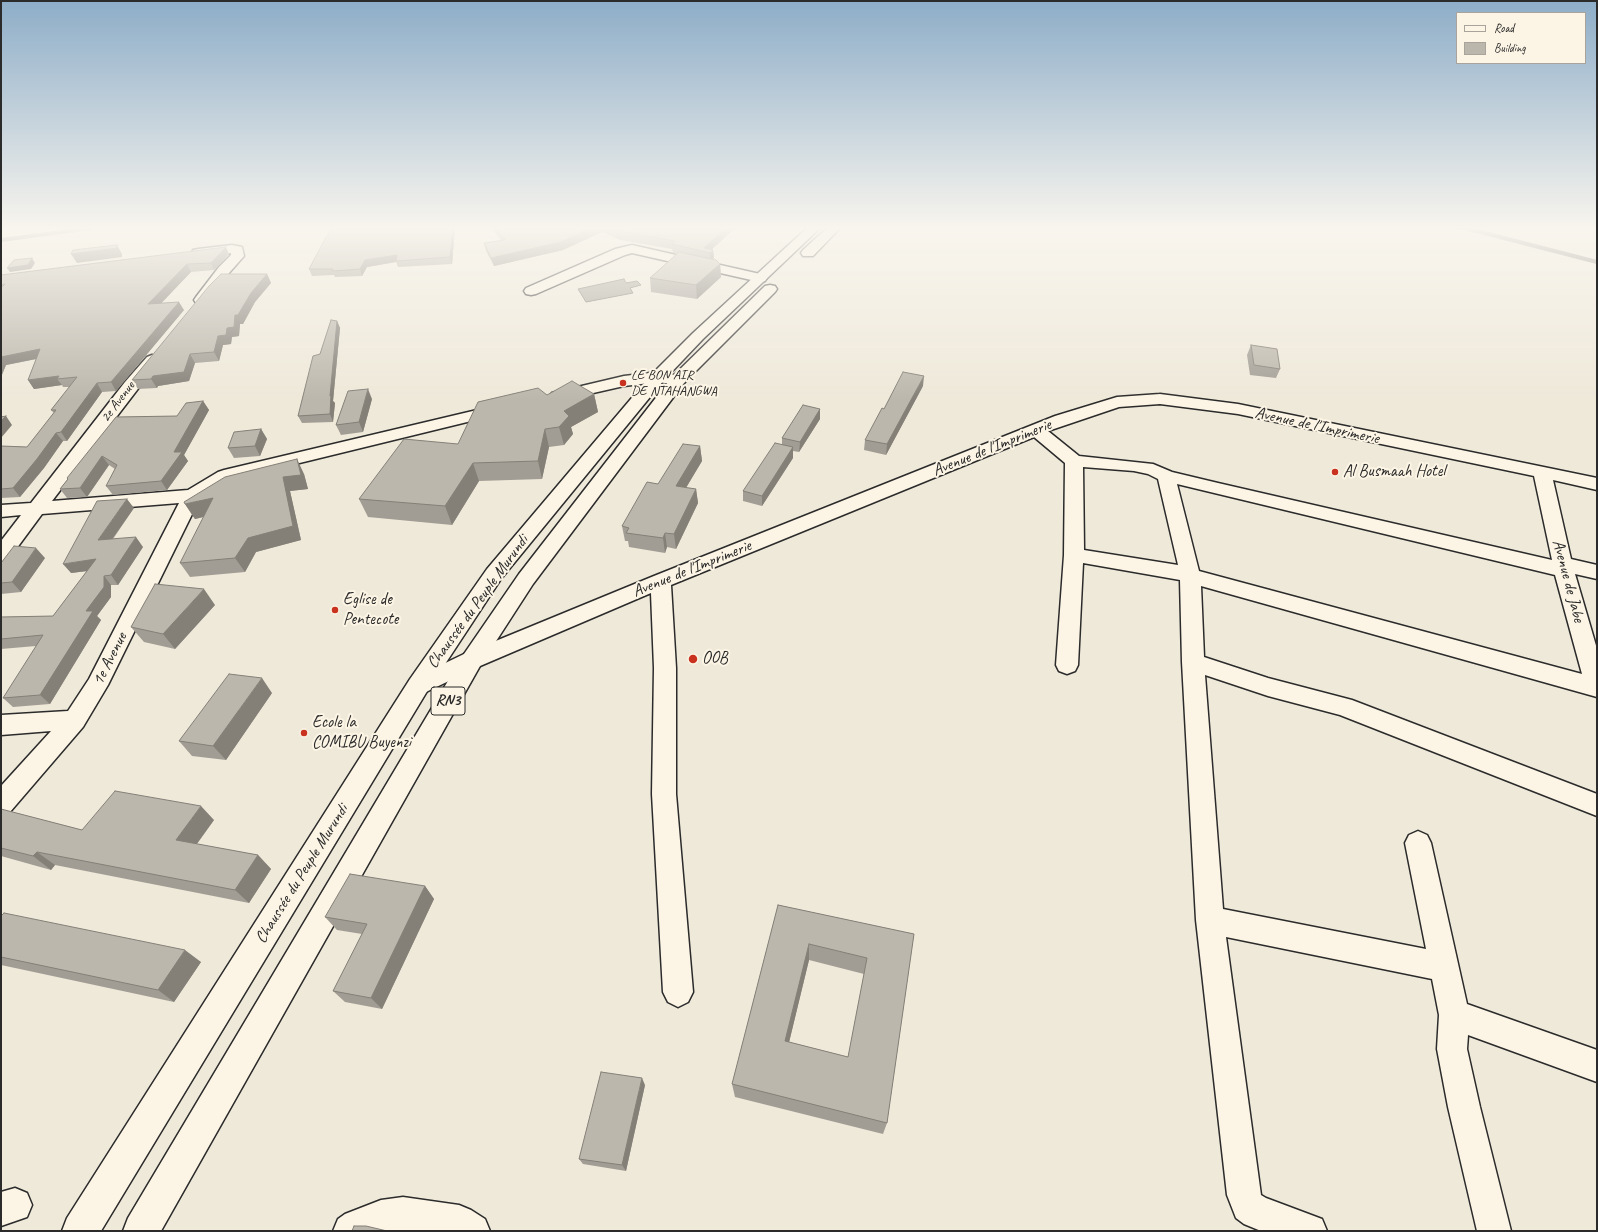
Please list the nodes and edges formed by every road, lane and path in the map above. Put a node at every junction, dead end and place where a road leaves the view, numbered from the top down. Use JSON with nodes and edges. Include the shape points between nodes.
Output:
{"nodes":[{"id":1,"x":212,"y":285,"type":"edge"},
{"id":2,"x":544,"y":285,"type":"edge"},
{"id":3,"x":752,"y":285,"type":"edge"},
{"id":4,"x":774,"y":285,"type":"edge"},
{"id":5,"x":531,"y":291,"type":"dead end"},
{"id":6,"x":192,"y":312,"type":"edge"},
{"id":7,"x":162,"y":348,"type":"edge"},
{"id":8,"x":668,"y":379,"type":"junction"},
{"id":9,"x":542,"y":399,"type":"edge"},
{"id":10,"x":512,"y":406,"type":"edge"},
{"id":11,"x":1036,"y":430,"type":"junction"},
{"id":12,"x":1074,"y":461,"type":"junction"},
{"id":13,"x":1542,"y":473,"type":"junction"},
{"id":14,"x":1166,"y":476,"type":"junction"},
{"id":15,"x":1597,"y":484,"type":"edge"},
{"id":16,"x":192,"y":496,"type":"junction"},
{"id":17,"x":36,"y":509,"type":"junction"},
{"id":18,"x":1,"y":511,"type":"edge"},
{"id":19,"x":1,"y":555,"type":"edge"},
{"id":20,"x":1074,"y":555,"type":"junction"},
{"id":21,"x":1564,"y":567,"type":"junction"},
{"id":22,"x":1597,"y":572,"type":"edge"},
{"id":23,"x":1190,"y":575,"type":"junction"},
{"id":24,"x":661,"y":581,"type":"junction"},
{"id":25,"x":1592,"y":654,"type":"edge"},
{"id":26,"x":472,"y":660,"type":"junction"},
{"id":27,"x":1193,"y":662,"type":"junction"},
{"id":28,"x":1068,"y":665,"type":"dead end"},
{"id":29,"x":418,"y":686,"type":"junction"},
{"id":30,"x":1597,"y":688,"type":"edge"},
{"id":31,"x":75,"y":720,"type":"junction"},
{"id":32,"x":1,"y":725,"type":"edge"},
{"id":33,"x":1,"y":804,"type":"edge"},
{"id":34,"x":1597,"y":805,"type":"edge"},
{"id":35,"x":1418,"y":843,"type":"dead end"},
{"id":36,"x":1210,"y":920,"type":"junction"},
{"id":37,"x":1444,"y":968,"type":"junction"},
{"id":38,"x":678,"y":992,"type":"dead end"},
{"id":39,"x":1454,"y":1015,"type":"junction"},
{"id":40,"x":1597,"y":1066,"type":"edge"},
{"id":41,"x":80,"y":1231,"type":"edge"},
{"id":42,"x":141,"y":1231,"type":"edge"},
{"id":43,"x":350,"y":1231,"type":"edge"},
{"id":44,"x":473,"y":1231,"type":"edge"},
{"id":45,"x":1310,"y":1231,"type":"edge"},
{"id":46,"x":1494,"y":1231,"type":"edge"}],
"edges":[{"from":1,"to":6,"type":"street"},
{"from":2,"to":5,"type":"street"},
{"from":3,"to":8,"type":"highway","name":"Chaussée du Peuple Murundi","number":"RN3","via":[[698,336]]},
{"from":4,"to":8,"type":"highway","name":"Chaussée du Peuple Murundi","number":"RN3","via":[[724,334]]},
{"from":7,"to":17,"type":"street","name":"2e Avenue","via":[[131,384]]},
{"from":8,"to":9,"type":"street","via":[[624,381]]},
{"from":8,"to":26,"type":"highway","name":"Chaussée du Peuple Murundi","number":"RN3","via":[[526,578]]},
{"from":8,"to":29,"type":"highway","name":"Chaussée du Peuple Murundi","number":"RN3","via":[[494,574]]},
{"from":10,"to":16,"type":"street","via":[[224,476]]},
{"from":11,"to":12,"type":"street"},
{"from":11,"to":13,"type":"street","name":"Avenue de l'Imprimerie","via":[[1117,402],[1160,399],[1238,409]]},
{"from":11,"to":24,"type":"street","name":"Avenue de l'Imprimerie"},
{"from":12,"to":14,"type":"street","via":[[1153,469]]},
{"from":12,"to":20,"type":"street"},
{"from":13,"to":15,"type":"street","name":"Avenue de l'Imprimerie"},
{"from":13,"to":21,"type":"street","name":"Avenue de Jabe"},
{"from":14,"to":21,"type":"street"},
{"from":14,"to":23,"type":"street"},
{"from":16,"to":17,"type":"street"},
{"from":16,"to":31,"type":"street","name":"1e Avenue","via":[[97,685]]},
{"from":17,"to":18,"type":"street"},
{"from":17,"to":19,"type":"street","name":"2e Avenue"},
{"from":20,"to":23,"type":"street"},
{"from":20,"to":28,"type":"street"},
{"from":21,"to":22,"type":"street"},
{"from":21,"to":25,"type":"street","name":"Avenue de Jabe"},
{"from":23,"to":27,"type":"street"},
{"from":23,"to":30,"type":"street"},
{"from":24,"to":26,"type":"street","name":"Avenue de l'Imprimerie"},
{"from":24,"to":38,"type":"street","via":[[665,668],[664,794]]},
{"from":25,"to":30,"type":"street","name":"Avenue de Jabe"},
{"from":26,"to":29,"type":"street","name":"Avenue de l'Imprimerie"},
{"from":26,"to":42,"type":"highway","name":"Chaussée du Peuple Murundi","number":"RN3"},
{"from":27,"to":34,"type":"street","via":[[1268,687],[1344,707]]},
{"from":27,"to":36,"type":"street"},
{"from":29,"to":41,"type":"highway","name":"Chaussée du Peuple Murundi","number":"RN3"},
{"from":31,"to":32,"type":"street"},
{"from":31,"to":33,"type":"street","name":"1e Avenue"},
{"from":35,"to":37,"type":"street"},
{"from":36,"to":37,"type":"street"},
{"from":36,"to":45,"type":"street","via":[[1244,1195],[1248,1206],[1256,1212]]},
{"from":37,"to":39,"type":"street"},
{"from":39,"to":40,"type":"street"},
{"from":39,"to":46,"type":"street","via":[[1452,1050]]},
{"from":43,"to":44,"type":"street","via":[[381,1217],[403,1214],[459,1222]]}]}
